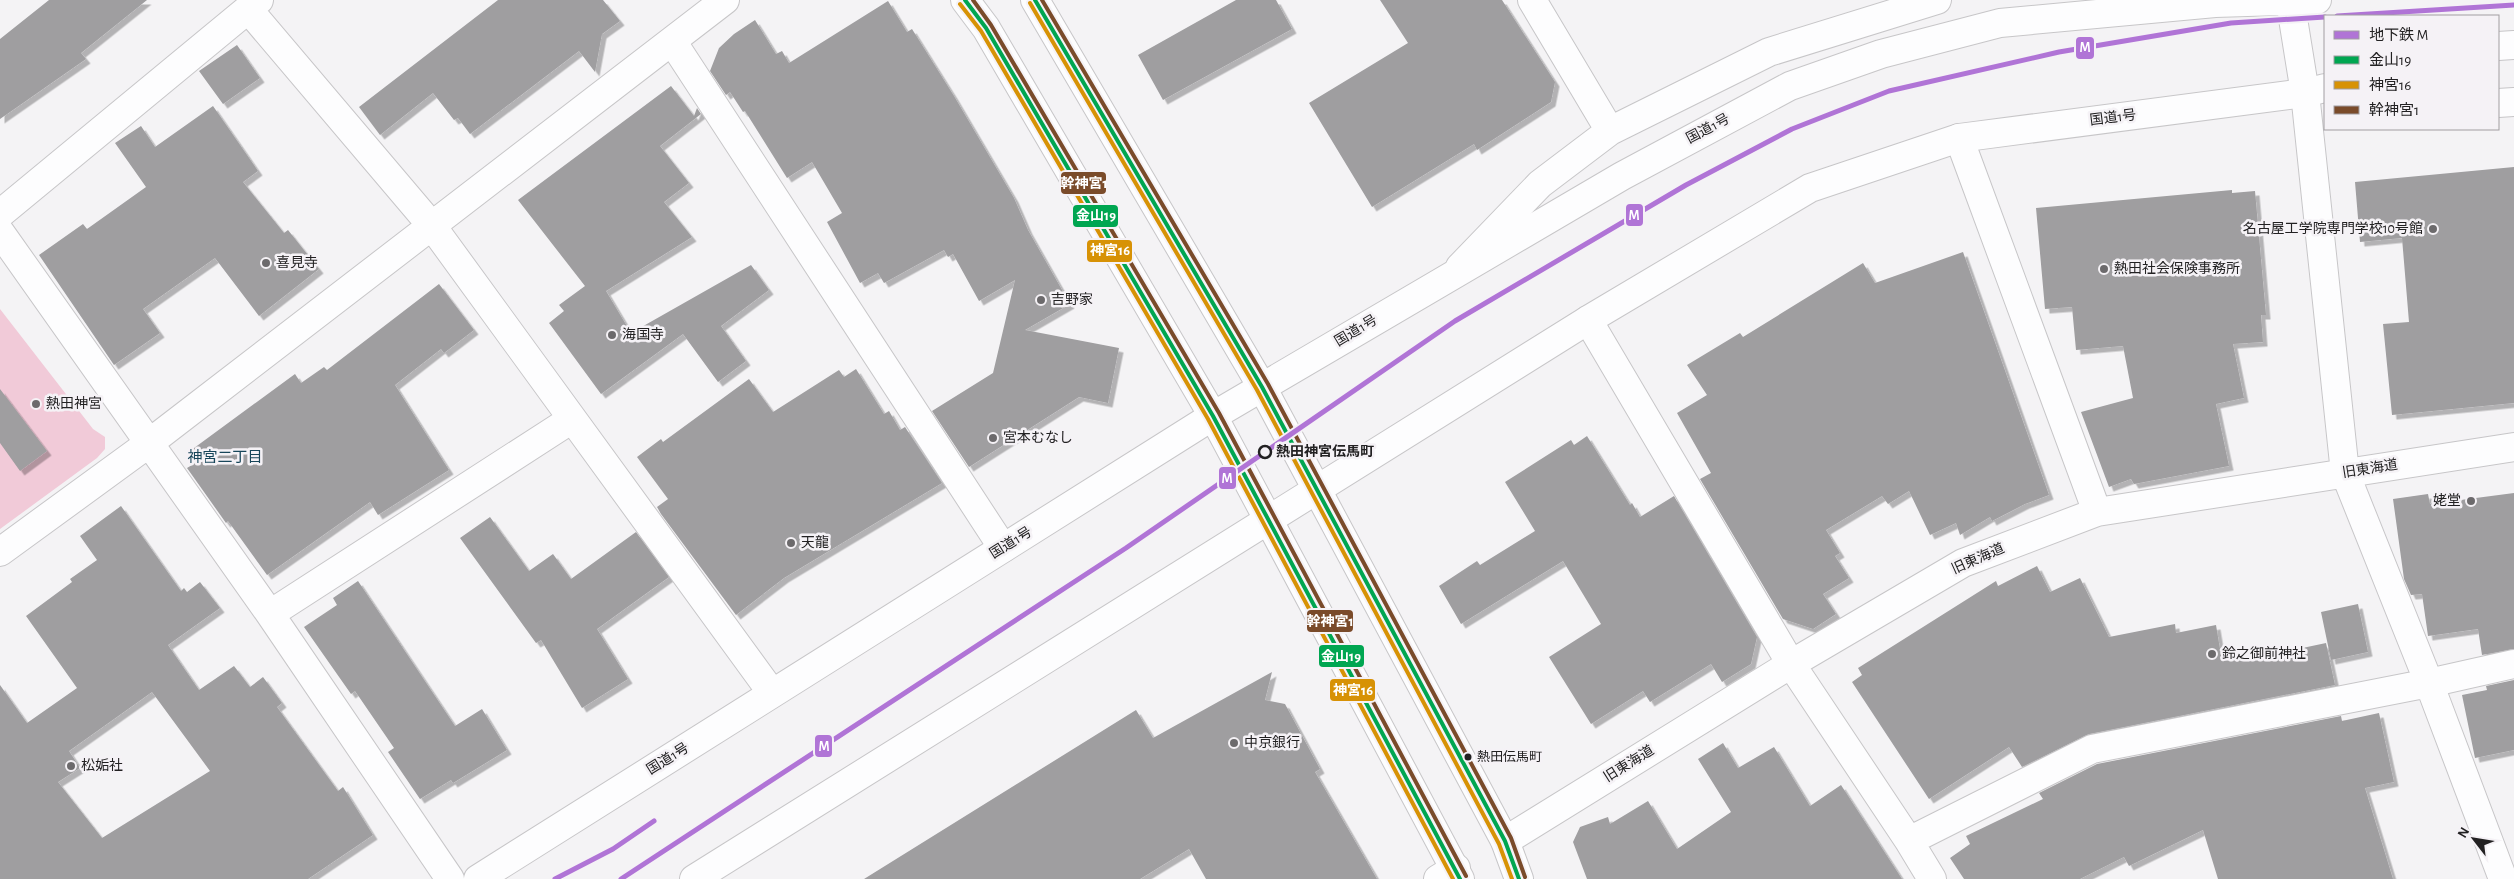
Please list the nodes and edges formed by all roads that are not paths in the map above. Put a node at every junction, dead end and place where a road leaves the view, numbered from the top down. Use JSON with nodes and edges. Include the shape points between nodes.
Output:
{"nodes":[{"id":1,"x":725,"y":0,"type":"edge"},
{"id":2,"x":965,"y":0,"type":"edge"},
{"id":3,"x":1035,"y":0,"type":"edge"},
{"id":4,"x":1532,"y":0,"type":"edge"},
{"id":5,"x":1937,"y":0,"type":"edge"},
{"id":6,"x":2317,"y":0,"type":"edge"},
{"id":7,"x":2290,"y":1,"type":"edge"},
{"id":8,"x":254,"y":5,"type":"edge"},
{"id":9,"x":672,"y":41,"type":"junction"},
{"id":10,"x":2514,"y":45,"type":"edge"},
{"id":11,"x":2499,"y":46,"type":"edge"},
{"id":12,"x":2319,"y":92,"type":"edge"},
{"id":13,"x":2514,"y":102,"type":"edge"},
{"id":14,"x":2499,"y":103,"type":"edge"},
{"id":15,"x":1610,"y":131,"type":"junction"},
{"id":16,"x":1959,"y":138,"type":"junction"},
{"id":17,"x":0,"y":214,"type":"edge"},
{"id":18,"x":432,"y":226,"type":"junction"},
{"id":19,"x":0,"y":232,"type":"edge"},
{"id":20,"x":1449,"y":279,"type":"junction"},
{"id":21,"x":1588,"y":320,"type":"junction"},
{"id":22,"x":1262,"y":387,"type":"junction"},
{"id":23,"x":1213,"y":416,"type":"junction"},
{"id":24,"x":572,"y":419,"type":"junction"},
{"id":25,"x":148,"y":444,"type":"junction"},
{"id":26,"x":2514,"y":447,"type":"edge"},
{"id":27,"x":2345,"y":473,"type":"junction"},
{"id":28,"x":1316,"y":488,"type":"junction"},
{"id":29,"x":2097,"y":512,"type":"junction"},
{"id":30,"x":1267,"y":520,"type":"junction"},
{"id":31,"x":1003,"y":548,"type":"junction"},
{"id":32,"x":0,"y":552,"type":"edge"},
{"id":33,"x":270,"y":614,"type":"junction"},
{"id":34,"x":1791,"y":664,"type":"junction"},
{"id":35,"x":2514,"y":664,"type":"edge"},
{"id":36,"x":2429,"y":684,"type":"junction"},
{"id":37,"x":772,"y":693,"type":"junction"},
{"id":38,"x":1909,"y":840,"type":"junction"},
{"id":39,"x":1505,"y":841,"type":"junction"},
{"id":40,"x":1451,"y":876,"type":"edge"},
{"id":41,"x":2514,"y":877,"type":"edge"},
{"id":42,"x":450,"y":879,"type":"edge"},
{"id":43,"x":478,"y":879,"type":"edge"},
{"id":44,"x":694,"y":879,"type":"edge"},
{"id":45,"x":1519,"y":879,"type":"edge"},
{"id":46,"x":1932,"y":879,"type":"edge"},
{"id":47,"x":2504,"y":879,"type":"edge"}],
"edges":[{"from":1,"to":9,"type":"main road"},
{"from":2,"to":23,"type":"main road","via":[[986,28]]},
{"from":3,"to":22,"type":"main road"},
{"from":4,"to":15,"type":"main road"},
{"from":5,"to":15,"type":"main road","via":[[1769,52]]},
{"from":6,"to":7,"type":"main road","name":"国道1号"},
{"from":7,"to":12,"type":"main road"},
{"from":7,"to":20,"type":"main road","name":"国道1号","via":[[2215,3],[2000,23],[1882,54],[1790,86],[1747,108],[1622,176]]},
{"from":8,"to":17,"type":"main road"},
{"from":8,"to":18,"type":"main road"},
{"from":9,"to":18,"type":"main road"},
{"from":9,"to":31,"type":"main road"},
{"from":10,"to":11,"type":"main road"},
{"from":12,"to":16,"type":"main road","name":"国道1号"},
{"from":12,"to":27,"type":"main road"},
{"from":13,"to":14,"type":"main road"},
{"from":15,"to":20,"type":"main road","via":[[1540,184]]},
{"from":16,"to":21,"type":"main road","name":"国道1号","via":[[1810,188]]},
{"from":16,"to":29,"type":"main road"},
{"from":18,"to":24,"type":"main road"},
{"from":18,"to":25,"type":"main road"},
{"from":19,"to":25,"type":"main road"},
{"from":20,"to":22,"type":"main road","name":"国道1号","via":[[1383,314]]},
{"from":21,"to":28,"type":"main road","name":"国道1号"},
{"from":21,"to":34,"type":"main road"},
{"from":22,"to":23,"type":"main road","name":"国道1号"},
{"from":22,"to":28,"type":"main road"},
{"from":23,"to":30,"type":"main road"},
{"from":23,"to":31,"type":"main road","name":"国道1号"},
{"from":24,"to":33,"type":"main road"},
{"from":24,"to":37,"type":"main road"},
{"from":25,"to":32,"type":"main road"},
{"from":25,"to":33,"type":"main road"},
{"from":26,"to":27,"type":"main road","name":"旧東海道"},
{"from":27,"to":29,"type":"main road","name":"旧東海道"},
{"from":27,"to":36,"type":"main road"},
{"from":28,"to":30,"type":"main road","name":"国道1号"},
{"from":28,"to":39,"type":"main road"},
{"from":29,"to":34,"type":"main road","name":"旧東海道","via":[[1963,563]]},
{"from":30,"to":40,"type":"main road"},
{"from":30,"to":44,"type":"main road","name":"国道1号"},
{"from":31,"to":37,"type":"main road","name":"国道1号"},
{"from":33,"to":42,"type":"main road"},
{"from":34,"to":38,"type":"main road"},
{"from":34,"to":39,"type":"main road","name":"旧東海道"},
{"from":35,"to":36,"type":"main road"},
{"from":36,"to":38,"type":"main road","via":[[2092,749]]},
{"from":36,"to":47,"type":"main road"},
{"from":37,"to":43,"type":"main road","name":"国道1号"},
{"from":38,"to":46,"type":"main road"},
{"from":39,"to":45,"type":"main road"},
{"from":41,"to":47,"type":"main road"}]}
